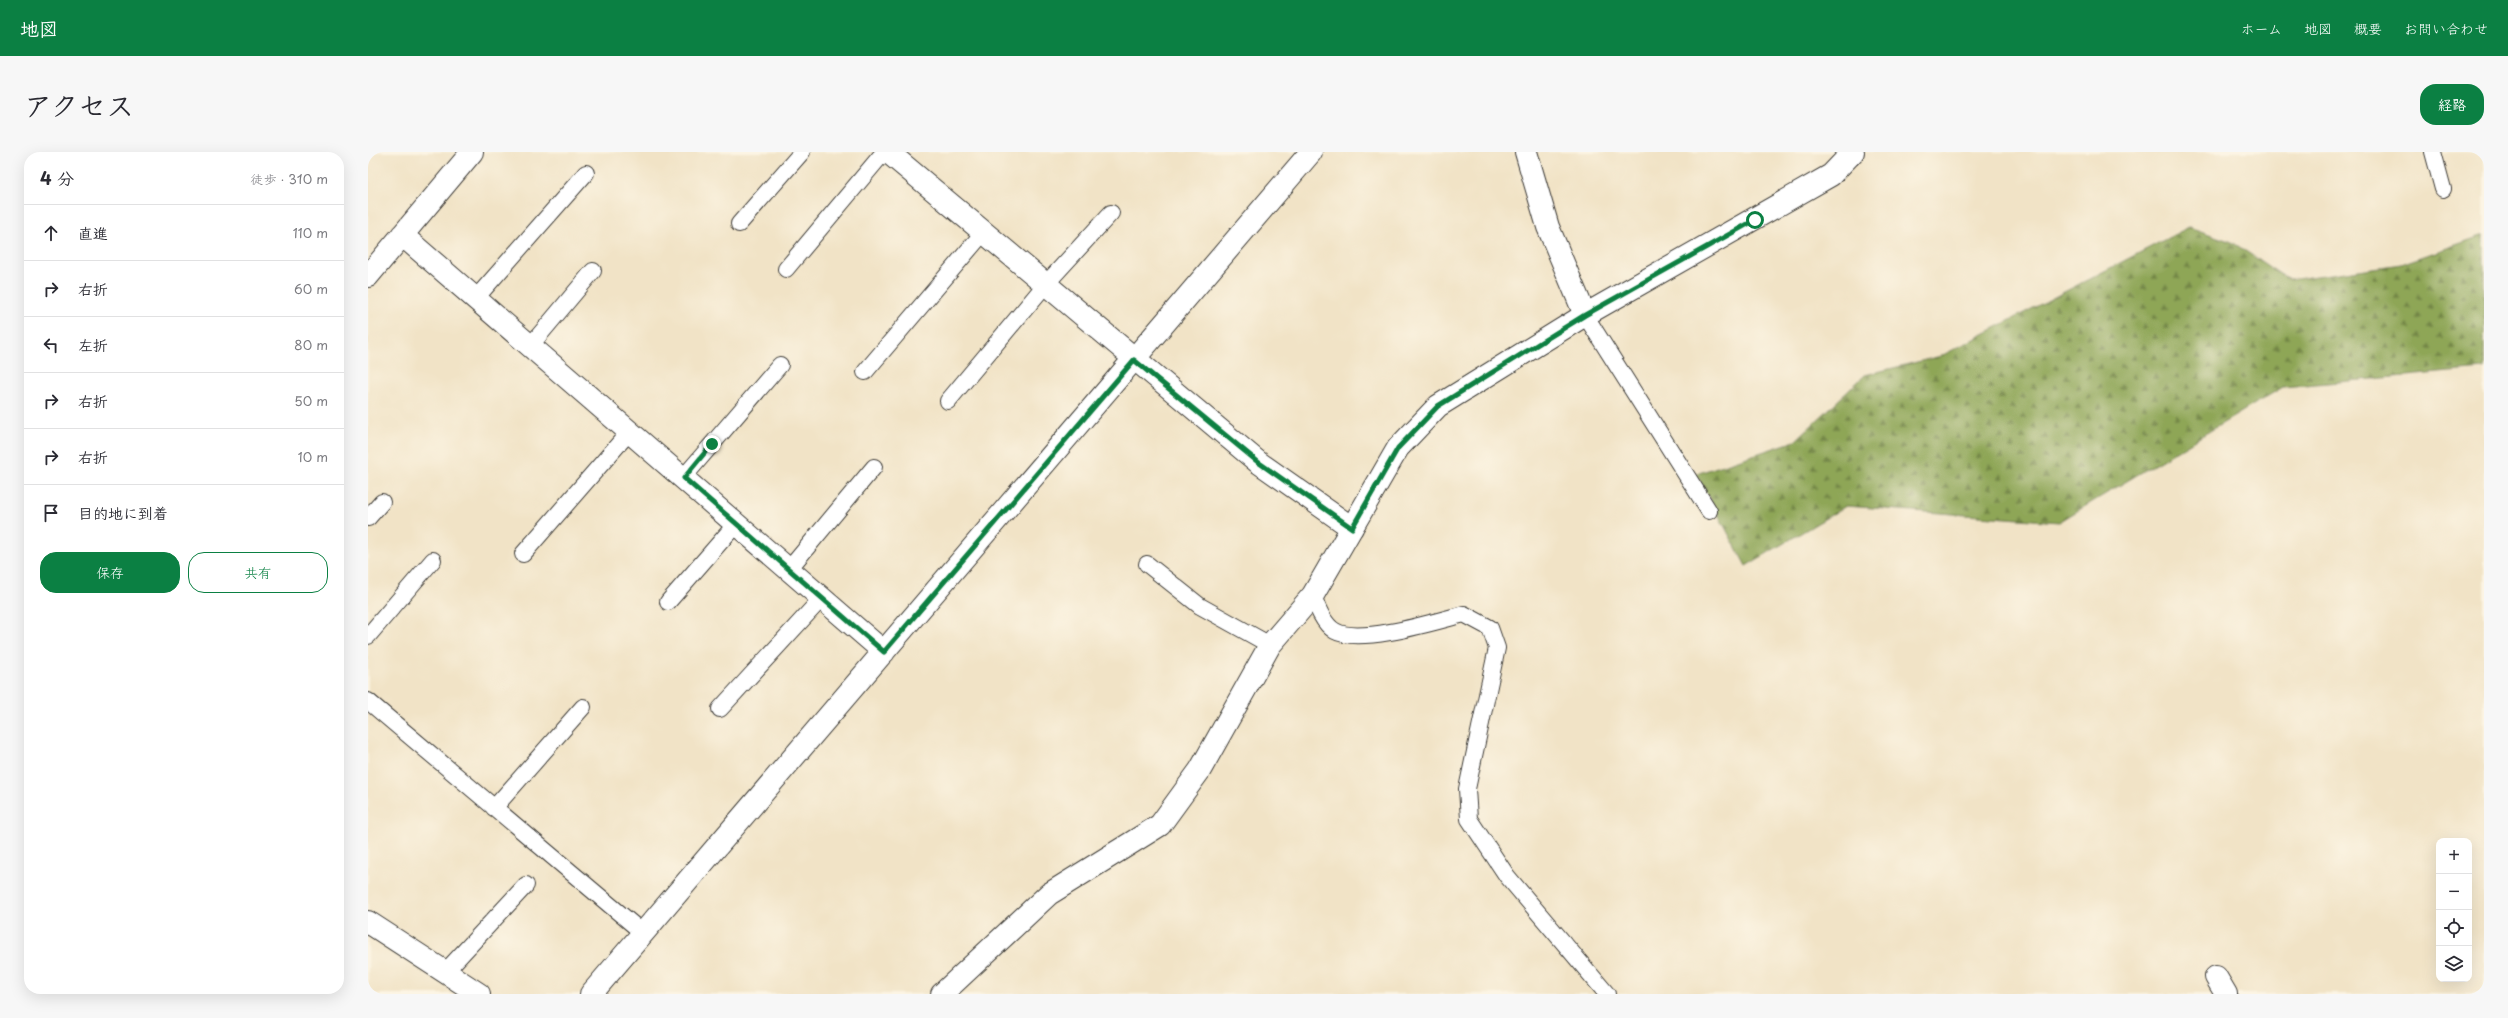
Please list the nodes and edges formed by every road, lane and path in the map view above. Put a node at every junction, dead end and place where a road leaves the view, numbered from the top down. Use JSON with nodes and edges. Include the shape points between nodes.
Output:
{"nodes":[{"id":1,"x":472,"y":152,"type":"edge"},
{"id":2,"x":802,"y":152,"type":"edge"},
{"id":3,"x":884,"y":152,"type":"edge"},
{"id":4,"x":888,"y":152,"type":"edge"},
{"id":5,"x":1312,"y":152,"type":"edge"},
{"id":6,"x":1526,"y":152,"type":"edge"},
{"id":7,"x":1853,"y":152,"type":"edge"},
{"id":8,"x":2433,"y":152,"type":"edge"},
{"id":9,"x":586,"y":173,"type":"dead end"},
{"id":10,"x":2443,"y":188,"type":"dead end"},
{"id":11,"x":1111,"y":213,"type":"dead end"},
{"id":12,"x":739,"y":224,"type":"dead end"},
{"id":13,"x":983,"y":232,"type":"junction"},
{"id":14,"x":402,"y":235,"type":"junction"},
{"id":15,"x":786,"y":269,"type":"dead end"},
{"id":16,"x":593,"y":271,"type":"dead end"},
{"id":17,"x":368,"y":276,"type":"edge"},
{"id":18,"x":1045,"y":285,"type":"junction"},
{"id":19,"x":476,"y":298,"type":"junction"},
{"id":20,"x":1585,"y":315,"type":"junction"},
{"id":21,"x":531,"y":346,"type":"junction"},
{"id":22,"x":1134,"y":360,"type":"junction"},
{"id":23,"x":780,"y":365,"type":"dead end"},
{"id":24,"x":865,"y":372,"type":"dead end"},
{"id":25,"x":948,"y":401,"type":"dead end"},
{"id":26,"x":630,"y":431,"type":"junction"},
{"id":27,"x":874,"y":466,"type":"dead end"},
{"id":28,"x":684,"y":478,"type":"junction"},
{"id":29,"x":382,"y":502,"type":"dead end"},
{"id":30,"x":1709,"y":511,"type":"dead end"},
{"id":31,"x":368,"y":518,"type":"edge"},
{"id":32,"x":736,"y":524,"type":"junction"},
{"id":33,"x":1352,"y":528,"type":"junction"},
{"id":34,"x":523,"y":554,"type":"dead end"},
{"id":35,"x":433,"y":560,"type":"dead end"},
{"id":36,"x":1147,"y":564,"type":"dead end"},
{"id":37,"x":789,"y":569,"type":"junction"},
{"id":38,"x":1313,"y":595,"type":"junction"},
{"id":39,"x":822,"y":598,"type":"junction"},
{"id":40,"x":668,"y":602,"type":"dead end"},
{"id":41,"x":368,"y":636,"type":"edge"},
{"id":42,"x":1270,"y":645,"type":"junction"},
{"id":43,"x":884,"y":652,"type":"junction"},
{"id":44,"x":368,"y":701,"type":"edge"},
{"id":45,"x":583,"y":707,"type":"dead end"},
{"id":46,"x":720,"y":709,"type":"dead end"},
{"id":47,"x":494,"y":808,"type":"junction"},
{"id":48,"x":526,"y":885,"type":"dead end"},
{"id":49,"x":368,"y":922,"type":"edge"},
{"id":50,"x":643,"y":933,"type":"junction"},
{"id":51,"x":445,"y":972,"type":"junction"},
{"id":52,"x":479,"y":994,"type":"edge"},
{"id":53,"x":591,"y":994,"type":"edge"},
{"id":54,"x":942,"y":994,"type":"edge"},
{"id":55,"x":1607,"y":994,"type":"edge"}],
"edges":[{"from":1,"to":14,"type":"street"},
{"from":2,"to":12,"type":"lane"},
{"from":3,"to":15,"type":"lane"},
{"from":4,"to":13,"type":"street"},
{"from":5,"to":22,"type":"street"},
{"from":6,"to":20,"type":"street","via":[[1548,227]]},
{"from":7,"to":20,"type":"street","via":[[1831,175]]},
{"from":8,"to":10,"type":"lane"},
{"from":9,"to":19,"type":"lane"},
{"from":11,"to":18,"type":"lane"},
{"from":13,"to":18,"type":"street"},
{"from":13,"to":24,"type":"lane"},
{"from":14,"to":17,"type":"street"},
{"from":14,"to":19,"type":"street"},
{"from":16,"to":21,"type":"lane"},
{"from":18,"to":22,"type":"street"},
{"from":18,"to":25,"type":"lane"},
{"from":19,"to":21,"type":"street"},
{"from":20,"to":30,"type":"lane"},
{"from":20,"to":33,"type":"street","via":[[1438,406],[1398,448]]},
{"from":21,"to":26,"type":"street"},
{"from":22,"to":33,"type":"street","via":[[1258,462]]},
{"from":22,"to":43,"type":"street"},
{"from":23,"to":28,"type":"lane"},
{"from":26,"to":28,"type":"street"},
{"from":26,"to":34,"type":"lane"},
{"from":27,"to":37,"type":"lane"},
{"from":28,"to":32,"type":"street"},
{"from":29,"to":31,"type":"lane"},
{"from":32,"to":37,"type":"street"},
{"from":32,"to":40,"type":"lane"},
{"from":33,"to":38,"type":"street"},
{"from":35,"to":41,"type":"lane"},
{"from":36,"to":42,"type":"lane","via":[[1200,606]]},
{"from":37,"to":39,"type":"street"},
{"from":38,"to":42,"type":"street"},
{"from":38,"to":55,"type":"lane","via":[[1320,614],[1335,631],[1360,636],[1414,627],[1464,614],[1490,628],[1497,648],[1467,789],[1469,819],[1507,876]]},
{"from":39,"to":43,"type":"street"},
{"from":39,"to":46,"type":"lane"},
{"from":42,"to":54,"type":"street","via":[[1200,770],[1160,824],[1049,894]]},
{"from":43,"to":50,"type":"street"},
{"from":44,"to":47,"type":"lane"},
{"from":45,"to":47,"type":"lane"},
{"from":47,"to":50,"type":"lane"},
{"from":48,"to":51,"type":"lane"},
{"from":49,"to":51,"type":"street"},
{"from":50,"to":53,"type":"street"},
{"from":51,"to":52,"type":"street"}]}
